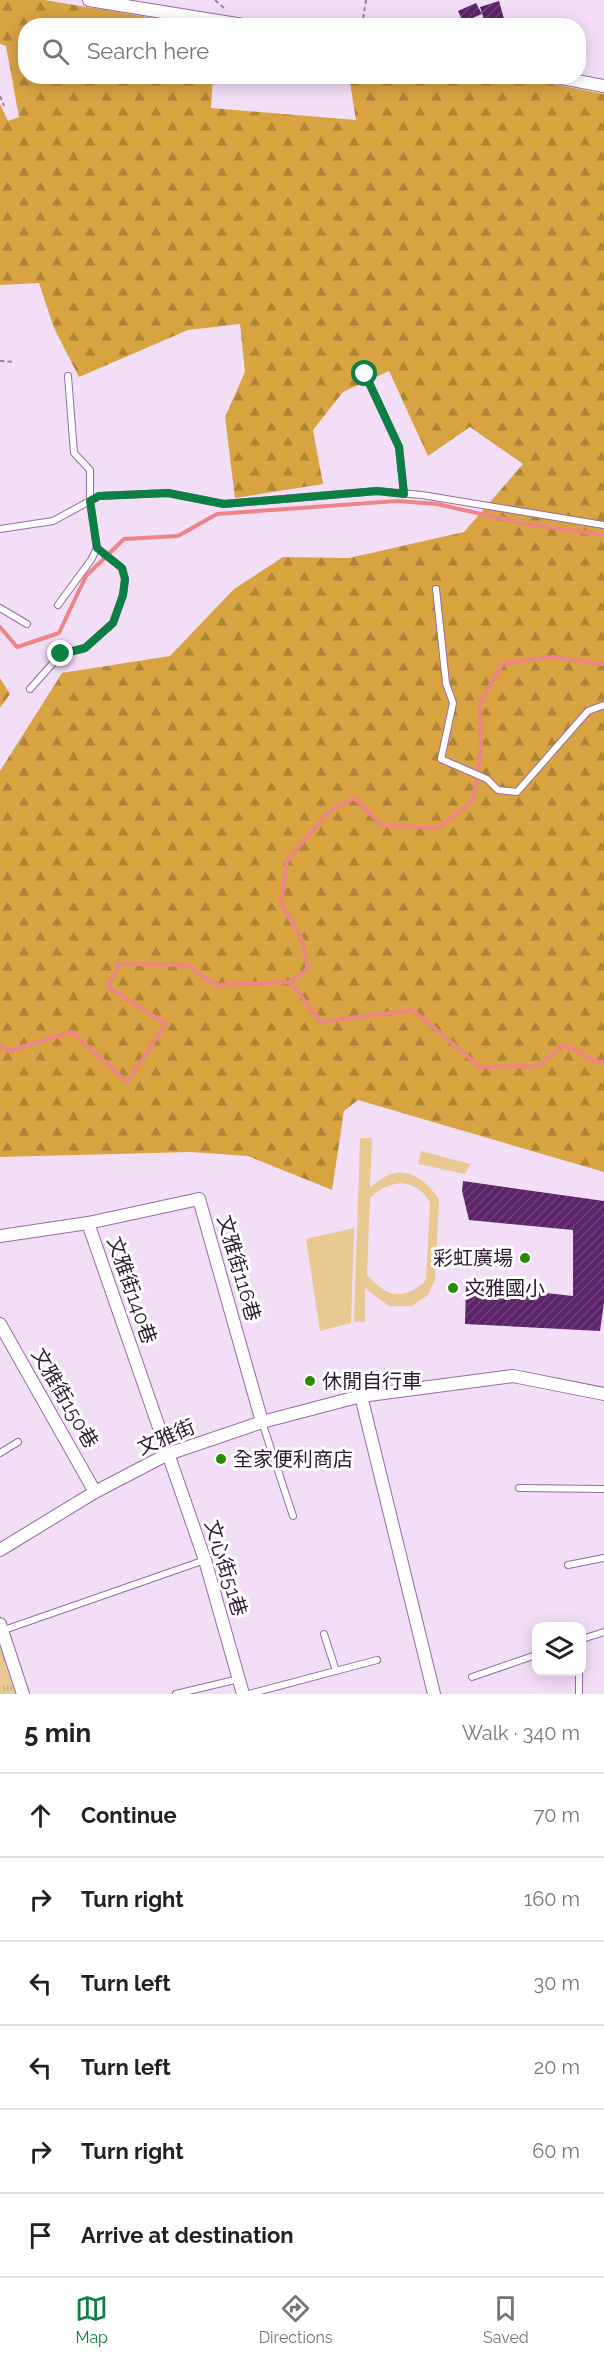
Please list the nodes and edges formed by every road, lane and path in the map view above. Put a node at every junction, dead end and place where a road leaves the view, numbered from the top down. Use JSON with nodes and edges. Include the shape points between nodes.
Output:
{"nodes":[{"id":1,"x":89,"y":0,"type":"edge"},
{"id":2,"x":366,"y":0,"type":"edge"},
{"id":3,"x":200,"y":18,"type":"edge"},
{"id":4,"x":363,"y":18,"type":"edge"},
{"id":5,"x":586,"y":83,"type":"edge"},
{"id":6,"x":604,"y":86,"type":"edge"},
{"id":7,"x":0,"y":96,"type":"edge"},
{"id":8,"x":4,"y":106,"type":"dead end"},
{"id":9,"x":0,"y":361,"type":"edge"},
{"id":10,"x":15,"y":362,"type":"dead end"},
{"id":11,"x":365,"y":374,"type":"dead end"},
{"id":12,"x":68,"y":376,"type":"dead end"},
{"id":13,"x":404,"y":494,"type":"junction"},
{"id":14,"x":90,"y":501,"type":"junction"},
{"id":15,"x":604,"y":525,"type":"edge"},
{"id":16,"x":0,"y":529,"type":"edge"},
{"id":17,"x":100,"y":550,"type":"junction"},
{"id":18,"x":436,"y":590,"type":"dead end"},
{"id":19,"x":58,"y":605,"type":"dead end"},
{"id":20,"x":0,"y":608,"type":"edge"},
{"id":21,"x":27,"y":624,"type":"dead end"},
{"id":22,"x":30,"y":689,"type":"dead end"},
{"id":23,"x":604,"y":705,"type":"edge"},
{"id":24,"x":88,"y":1223,"type":"junction"},
{"id":25,"x":0,"y":1236,"type":"edge"},
{"id":26,"x":0,"y":1324,"type":"edge"},
{"id":27,"x":604,"y":1394,"type":"edge"},
{"id":28,"x":361,"y":1396,"type":"junction"},
{"id":29,"x":262,"y":1422,"type":"junction"},
{"id":30,"x":18,"y":1442,"type":"dead end"},
{"id":31,"x":0,"y":1454,"type":"edge"},
{"id":32,"x":168,"y":1454,"type":"junction"},
{"id":33,"x":519,"y":1488,"type":"dead end"},
{"id":34,"x":604,"y":1489,"type":"edge"},
{"id":35,"x":95,"y":1492,"type":"junction"},
{"id":36,"x":293,"y":1516,"type":"dead end"},
{"id":37,"x":0,"y":1550,"type":"edge"},
{"id":38,"x":604,"y":1558,"type":"edge"},
{"id":39,"x":204,"y":1560,"type":"junction"},
{"id":40,"x":568,"y":1565,"type":"dead end"},
{"id":41,"x":2,"y":1627,"type":"edge"},
{"id":42,"x":604,"y":1632,"type":"edge"},
{"id":43,"x":324,"y":1634,"type":"dead end"},
{"id":44,"x":586,"y":1638,"type":"edge"},
{"id":45,"x":532,"y":1657,"type":"edge"},
{"id":46,"x":377,"y":1660,"type":"dead end"},
{"id":47,"x":336,"y":1671,"type":"junction"},
{"id":48,"x":579,"y":1676,"type":"edge"},
{"id":49,"x":472,"y":1677,"type":"dead end"},
{"id":50,"x":239,"y":1679,"type":"junction"},
{"id":51,"x":23,"y":1694,"type":"edge"},
{"id":52,"x":176,"y":1694,"type":"edge"},
{"id":53,"x":243,"y":1694,"type":"edge"},
{"id":54,"x":249,"y":1694,"type":"edge"},
{"id":55,"x":434,"y":1694,"type":"edge"},
{"id":56,"x":579,"y":1694,"type":"edge"}],
"edges":[{"from":1,"to":3,"type":"street"},
{"from":2,"to":4,"type":"path"},
{"from":5,"to":6,"type":"street"},
{"from":7,"to":8,"type":"path"},
{"from":9,"to":10,"type":"path"},
{"from":11,"to":13,"type":"lane","via":[[399,447]]},
{"from":12,"to":14,"type":"lane","via":[[74,453],[90,470]]},
{"from":13,"to":14,"type":"lane","via":[[377,491],[224,504],[168,493],[99,496]]},
{"from":13,"to":15,"type":"lane"},
{"from":14,"to":16,"type":"lane","via":[[53,521]]},
{"from":14,"to":17,"type":"lane"},
{"from":17,"to":19,"type":"lane"},
{"from":17,"to":22,"type":"lane","via":[[122,568],[125,579],[113,623],[85,648],[61,654]]},
{"from":18,"to":23,"type":"lane","via":[[446,683],[453,703],[441,759],[483,777],[498,790],[517,792],[588,711]]},
{"from":20,"to":21,"type":"lane"},
{"from":24,"to":25,"type":"street","name":"文雅街140巷"},
{"from":24,"to":29,"type":"street","name":"文雅街116巷","via":[[199,1199]]},
{"from":24,"to":32,"type":"street","name":"文雅街140巷"},
{"from":26,"to":35,"type":"street","name":"文雅街150巷"},
{"from":27,"to":28,"type":"street","name":"文雅街","via":[[513,1376]]},
{"from":28,"to":29,"type":"street","name":"文雅街"},
{"from":28,"to":55,"type":"street"},
{"from":29,"to":32,"type":"street","name":"文雅街"},
{"from":29,"to":36,"type":"lane"},
{"from":30,"to":31,"type":"lane"},
{"from":32,"to":35,"type":"street","name":"文雅街"},
{"from":32,"to":39,"type":"street","name":"文心街51巷"},
{"from":33,"to":34,"type":"lane"},
{"from":35,"to":37,"type":"street","name":"文雅街"},
{"from":38,"to":40,"type":"lane"},
{"from":39,"to":41,"type":"lane"},
{"from":39,"to":50,"type":"street","name":"文心街51巷"},
{"from":41,"to":51,"type":"street"},
{"from":42,"to":44,"type":"lane"},
{"from":43,"to":47,"type":"lane"},
{"from":45,"to":49,"type":"lane"},
{"from":46,"to":47,"type":"lane"},
{"from":47,"to":54,"type":"lane"},
{"from":48,"to":56,"type":"lane"},
{"from":50,"to":52,"type":"lane"},
{"from":50,"to":53,"type":"street","name":"文心街51巷"}]}
